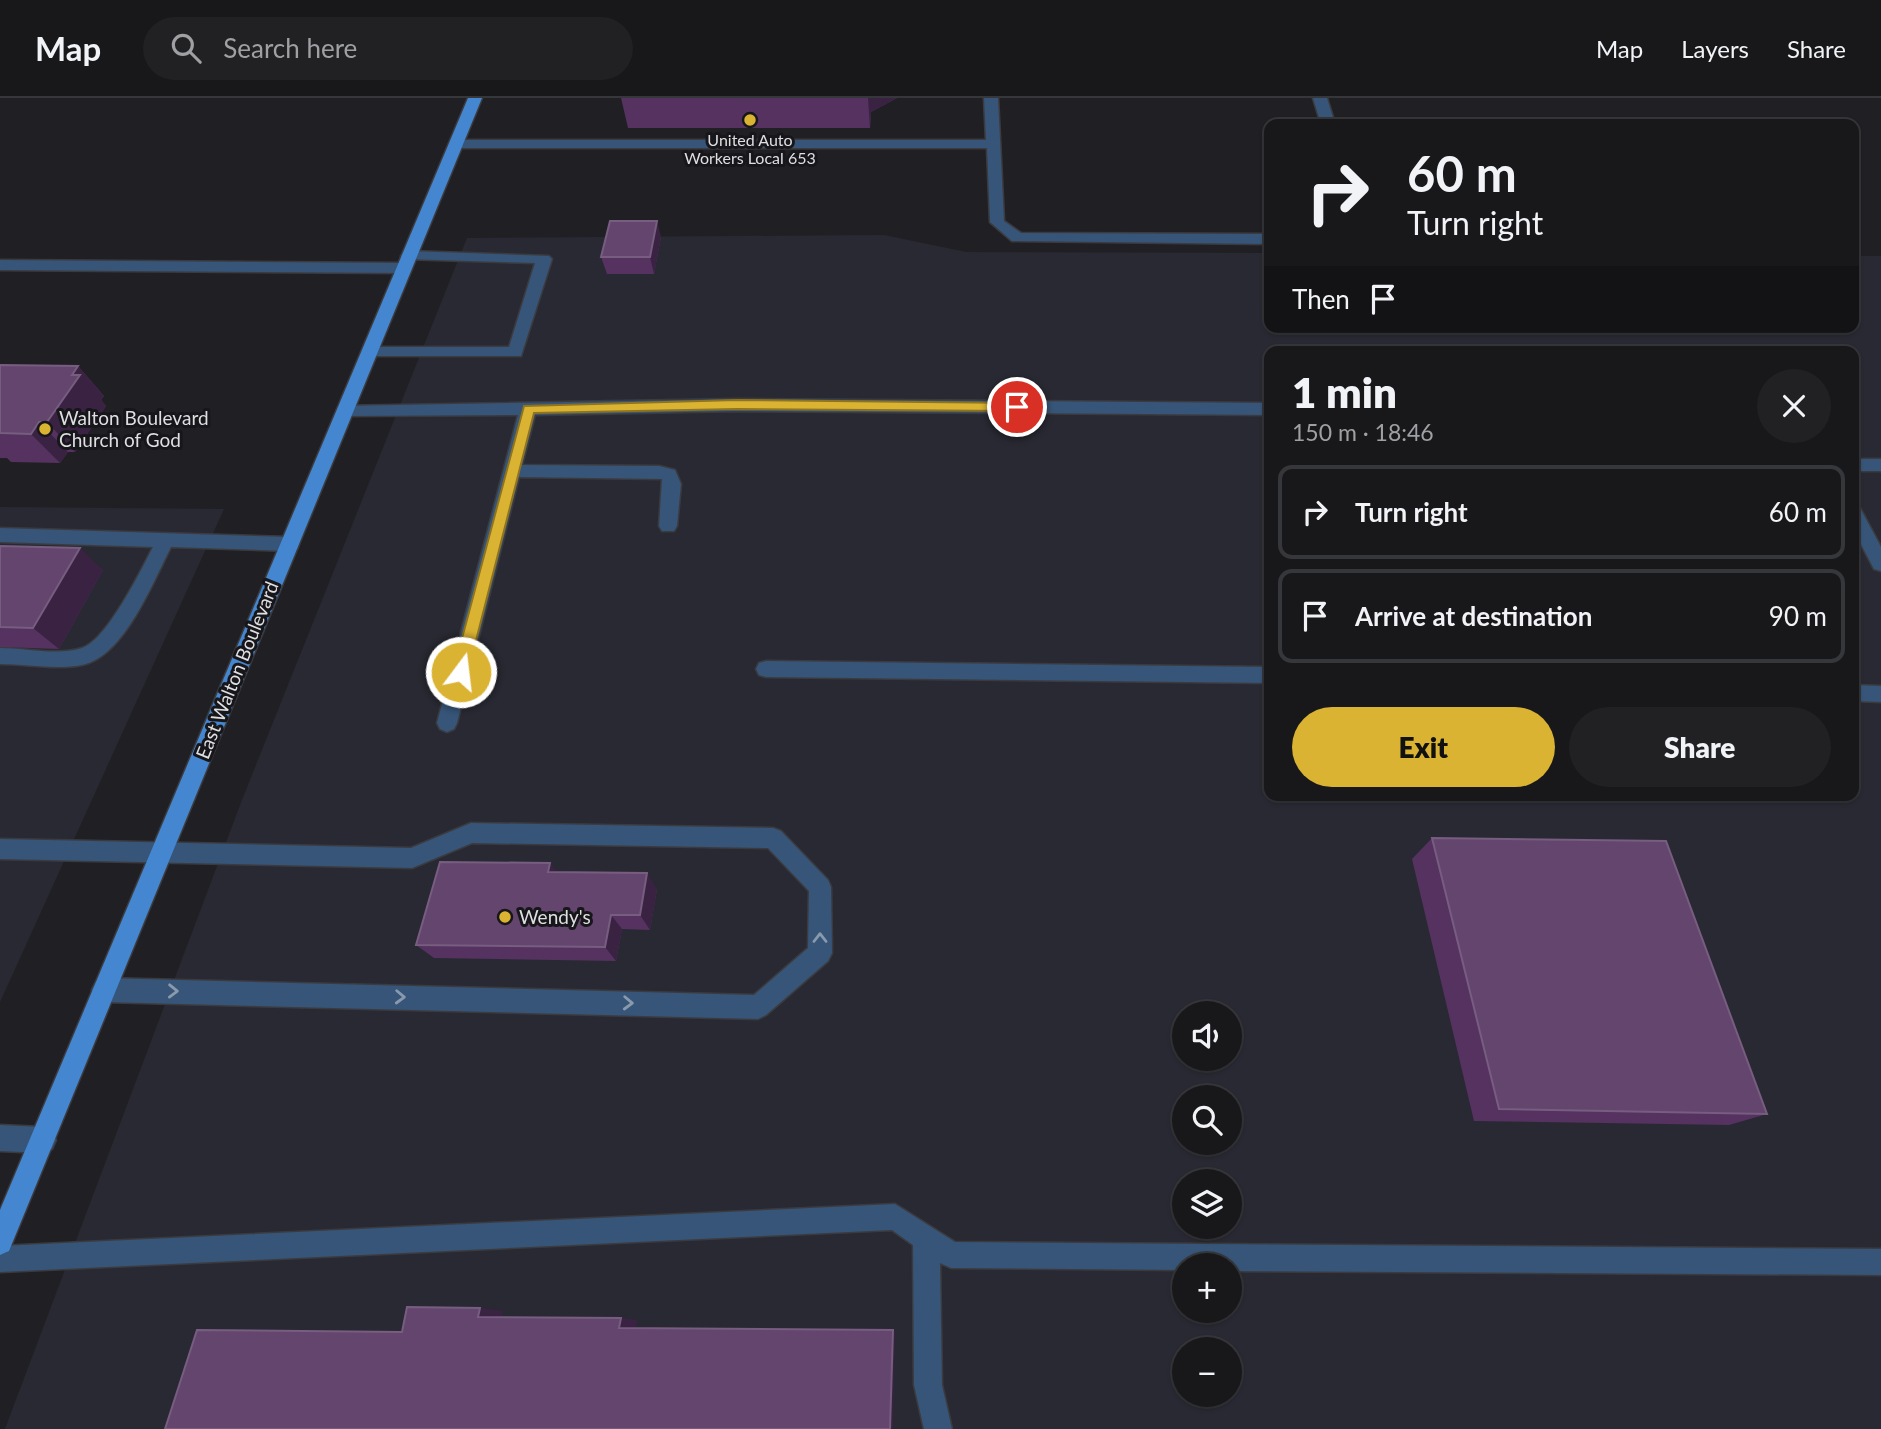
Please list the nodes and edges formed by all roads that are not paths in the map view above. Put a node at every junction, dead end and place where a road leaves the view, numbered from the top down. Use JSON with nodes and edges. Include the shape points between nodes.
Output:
{"nodes":[{"id":1,"x":475,"y":98,"type":"edge"},
{"id":2,"x":991,"y":98,"type":"edge"},
{"id":3,"x":1320,"y":98,"type":"edge"},
{"id":4,"x":1326,"y":119,"type":"edge"},
{"id":5,"x":456,"y":144,"type":"junction"},
{"id":6,"x":993,"y":144,"type":"junction"},
{"id":7,"x":1264,"y":239,"type":"edge"},
{"id":8,"x":407,"y":262,"type":"junction"},
{"id":9,"x":0,"y":265,"type":"edge"},
{"id":10,"x":370,"y":352,"type":"junction"},
{"id":11,"x":528,"y":409,"type":"junction"},
{"id":12,"x":345,"y":410,"type":"junction"},
{"id":13,"x":1264,"y":410,"type":"edge"},
{"id":14,"x":1859,"y":465,"type":"edge"},
{"id":15,"x":1881,"y":466,"type":"edge"},
{"id":16,"x":513,"y":471,"type":"junction"},
{"id":17,"x":1859,"y":522,"type":"edge"},
{"id":18,"x":668,"y":526,"type":"dead end"},
{"id":19,"x":0,"y":535,"type":"edge"},
{"id":20,"x":166,"y":540,"type":"junction"},
{"id":21,"x":290,"y":544,"type":"junction"},
{"id":22,"x":1881,"y":564,"type":"edge"},
{"id":23,"x":0,"y":656,"type":"edge"},
{"id":24,"x":766,"y":669,"type":"dead end"},
{"id":25,"x":1264,"y":675,"type":"edge"},
{"id":26,"x":1859,"y":693,"type":"edge"},
{"id":27,"x":1881,"y":694,"type":"edge"},
{"id":28,"x":447,"y":723,"type":"dead end"},
{"id":29,"x":0,"y":849,"type":"edge"},
{"id":30,"x":161,"y":854,"type":"junction"},
{"id":31,"x":104,"y":990,"type":"junction"},
{"id":32,"x":0,"y":1138,"type":"edge"},
{"id":33,"x":43,"y":1140,"type":"junction"},
{"id":34,"x":926,"y":1237,"type":"junction"},
{"id":35,"x":0,"y":1242,"type":"edge"},
{"id":36,"x":0,"y":1259,"type":"edge"},
{"id":37,"x":1881,"y":1262,"type":"edge"},
{"id":38,"x":938,"y":1429,"type":"edge"}],
"edges":[{"from":1,"to":5,"type":"main road","name":"East Walton Boulevard"},
{"from":2,"to":6,"type":"lane"},
{"from":3,"to":4,"type":"lane"},
{"from":5,"to":6,"type":"lane"},
{"from":5,"to":8,"type":"main road","name":"East Walton Boulevard"},
{"from":6,"to":7,"type":"lane","via":[[997,222],[1017,238]]},
{"from":8,"to":9,"type":"lane","via":[[260,268]]},
{"from":8,"to":10,"type":"main road","name":"East Walton Boulevard"},
{"from":8,"to":10,"type":"lane","via":[[544,259],[515,352]]},
{"from":10,"to":12,"type":"main road","name":"East Walton Boulevard"},
{"from":11,"to":12,"type":"lane"},
{"from":11,"to":13,"type":"lane","via":[[737,405]]},
{"from":11,"to":16,"type":"lane"},
{"from":12,"to":21,"type":"main road","name":"East Walton Boulevard"},
{"from":14,"to":15,"type":"lane"},
{"from":16,"to":18,"type":"lane","via":[[669,475]]},
{"from":16,"to":28,"type":"lane"},
{"from":17,"to":22,"type":"lane"},
{"from":19,"to":20,"type":"lane"},
{"from":20,"to":21,"type":"lane"},
{"from":20,"to":23,"type":"lane","via":[[119,623],[97,650],[84,657]]},
{"from":21,"to":30,"type":"main road","name":"East Walton Boulevard"},
{"from":24,"to":25,"type":"lane"},
{"from":26,"to":27,"type":"lane"},
{"from":29,"to":30,"type":"lane"},
{"from":30,"to":31,"type":"main road","name":"East Walton Boulevard"},
{"from":31,"to":30,"type":"lane","one_way":true,"via":[[758,1007],[820,953],[820,887],[773,838],[471,833],[412,858]]},
{"from":31,"to":33,"type":"main road","name":"East Walton Boulevard"},
{"from":32,"to":33,"type":"lane"},
{"from":33,"to":35,"type":"main road","name":"East Walton Boulevard"},
{"from":34,"to":36,"type":"lane","via":[[895,1217]]},
{"from":34,"to":37,"type":"lane","via":[[951,1255]]},
{"from":34,"to":38,"type":"lane","via":[[928,1385]]}]}
